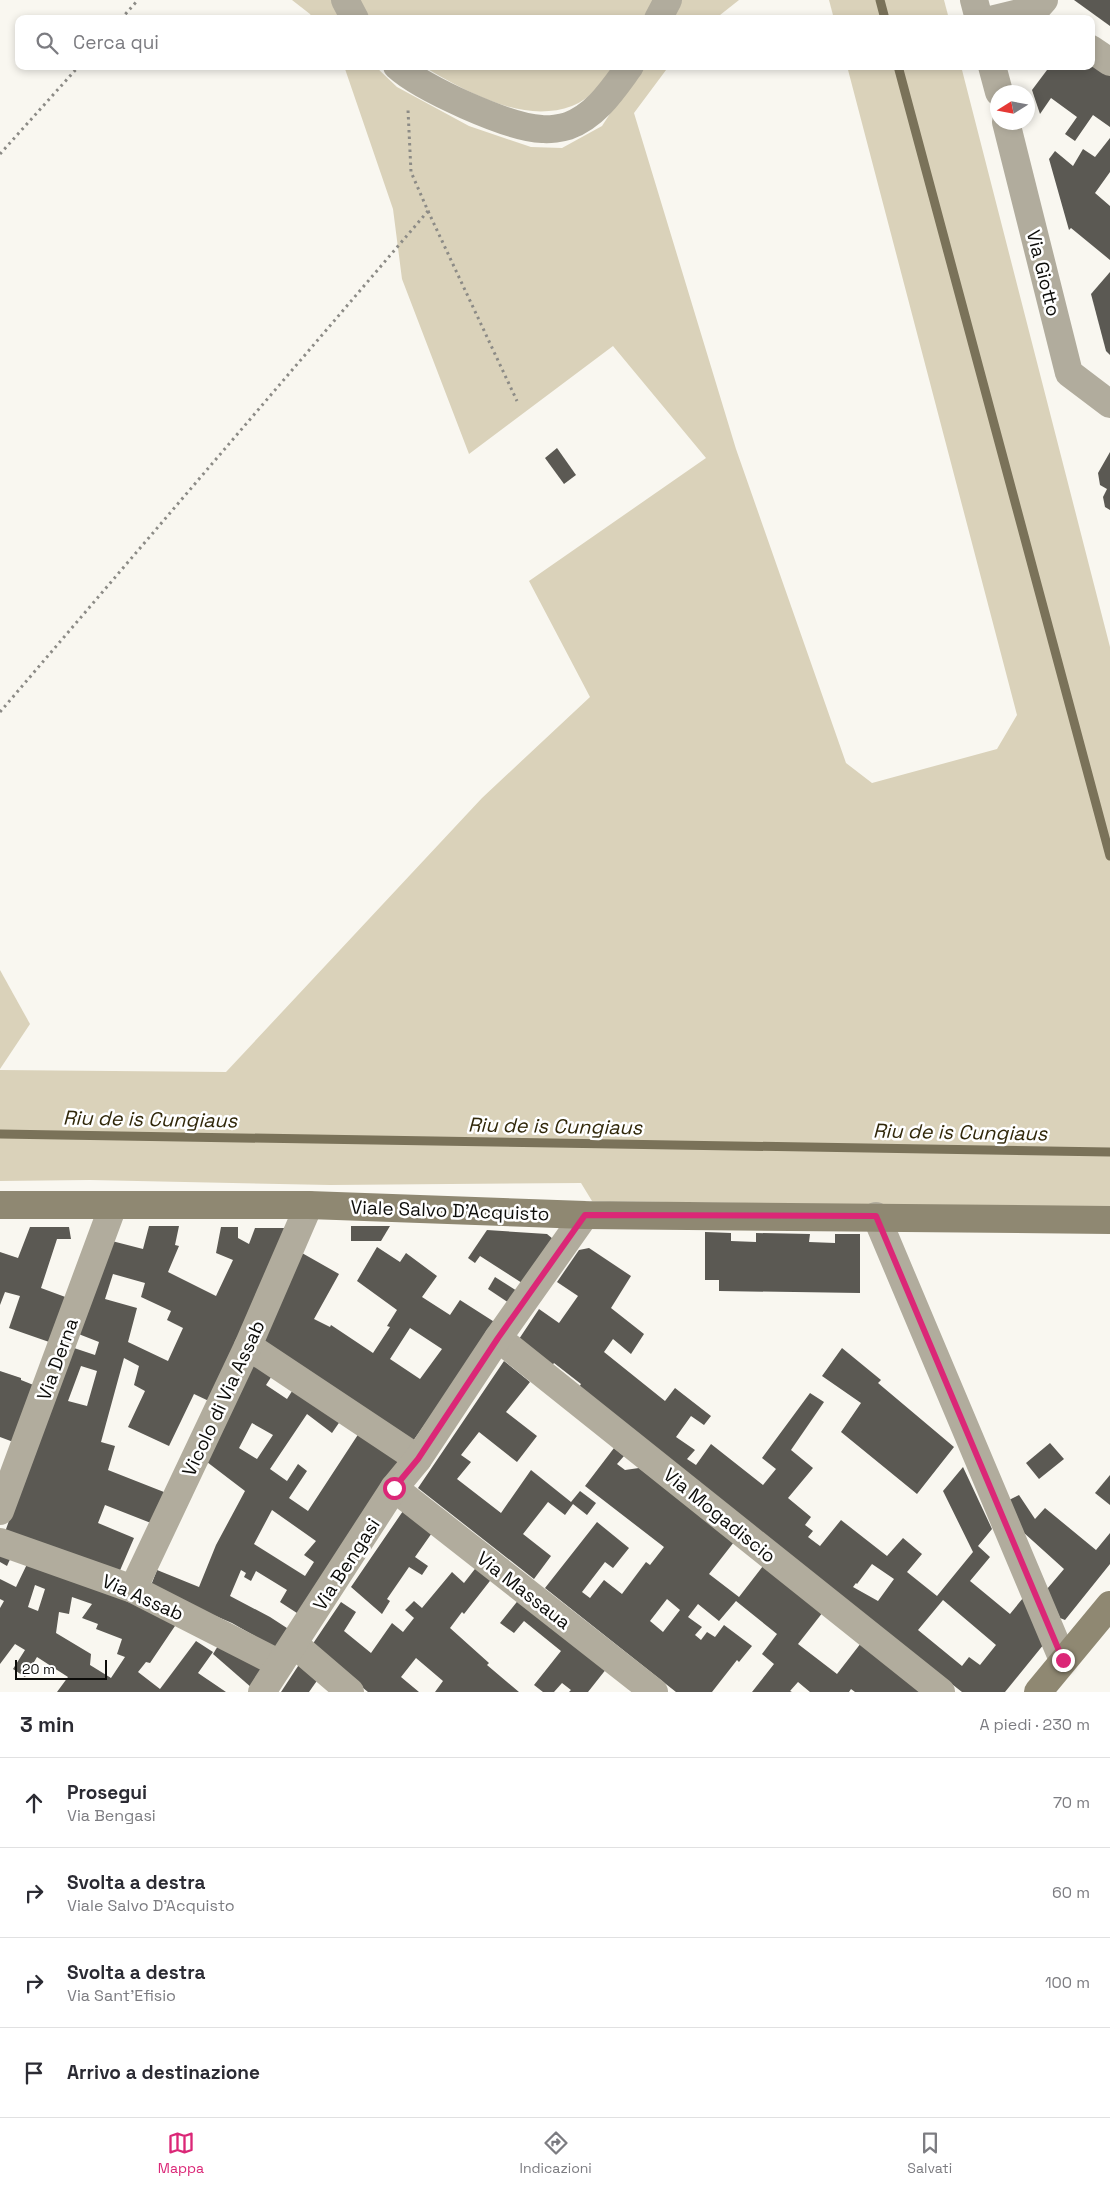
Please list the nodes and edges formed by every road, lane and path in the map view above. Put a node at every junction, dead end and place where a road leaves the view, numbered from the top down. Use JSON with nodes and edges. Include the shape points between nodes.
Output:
{"nodes":[{"id":1,"x":138,"y":0,"type":"edge"},
{"id":2,"x":345,"y":0,"type":"edge"},
{"id":3,"x":668,"y":0,"type":"edge"},
{"id":4,"x":974,"y":0,"type":"edge"},
{"id":5,"x":1043,"y":9,"type":"edge"},
{"id":6,"x":125,"y":15,"type":"edge"},
{"id":7,"x":353,"y":15,"type":"edge"},
{"id":8,"x":660,"y":15,"type":"edge"},
{"id":9,"x":978,"y":15,"type":"edge"},
{"id":10,"x":1014,"y":15,"type":"edge"},
{"id":11,"x":1095,"y":52,"type":"edge"},
{"id":12,"x":1110,"y":62,"type":"edge"},
{"id":13,"x":75,"y":70,"type":"edge"},
{"id":14,"x":627,"y":70,"type":"edge"},
{"id":15,"x":993,"y":70,"type":"edge"},
{"id":16,"x":403,"y":72,"type":"edge"},
{"id":17,"x":997,"y":85,"type":"edge"},
{"id":18,"x":1008,"y":130,"type":"edge"},
{"id":19,"x":0,"y":154,"type":"edge"},
{"id":20,"x":428,"y":212,"type":"junction"},
{"id":21,"x":518,"y":401,"type":"dead end"},
{"id":22,"x":1110,"y":404,"type":"edge"},
{"id":23,"x":0,"y":712,"type":"edge"},
{"id":24,"x":309,"y":1204,"type":"junction"},
{"id":25,"x":0,"y":1205,"type":"edge"},
{"id":26,"x":113,"y":1206,"type":"junction"},
{"id":27,"x":585,"y":1215,"type":"junction"},
{"id":28,"x":876,"y":1216,"type":"junction"},
{"id":29,"x":1110,"y":1220,"type":"edge"},
{"id":30,"x":498,"y":1338,"type":"junction"},
{"id":31,"x":248,"y":1346,"type":"junction"},
{"id":32,"x":418,"y":1459,"type":"junction"},
{"id":33,"x":394,"y":1488,"type":"junction"},
{"id":34,"x":0,"y":1511,"type":"edge"},
{"id":35,"x":0,"y":1542,"type":"edge"},
{"id":36,"x":133,"y":1589,"type":"junction"},
{"id":37,"x":1110,"y":1605,"type":"edge"},
{"id":38,"x":287,"y":1654,"type":"junction"},
{"id":39,"x":1063,"y":1660,"type":"junction"},
{"id":40,"x":262,"y":1692,"type":"edge"},
{"id":41,"x":350,"y":1692,"type":"edge"},
{"id":42,"x":654,"y":1692,"type":"edge"},
{"id":43,"x":942,"y":1692,"type":"edge"},
{"id":44,"x":1038,"y":1692,"type":"edge"}],
"edges":[{"from":1,"to":6,"type":"path"},
{"from":2,"to":7,"type":"street"},
{"from":3,"to":8,"type":"street"},
{"from":4,"to":9,"type":"street"},
{"from":5,"to":10,"type":"street"},
{"from":11,"to":12,"type":"street"},
{"from":13,"to":19,"type":"path"},
{"from":14,"to":16,"type":"street","via":[[599,107],[568,126],[542,130],[474,109]]},
{"from":15,"to":17,"type":"street"},
{"from":16,"to":20,"type":"path","via":[[411,172]]},
{"from":18,"to":22,"type":"street","name":"Via Giotto","via":[[1069,373]]},
{"from":20,"to":21,"type":"path"},
{"from":20,"to":23,"type":"path"},
{"from":24,"to":26,"type":"street","name":"Viale Salvo D'Acquisto"},
{"from":24,"to":27,"type":"street","name":"Viale Salvo D'Acquisto"},
{"from":24,"to":31,"type":"street","name":"Vicolo di Via Assab"},
{"from":25,"to":26,"type":"street","name":"Viale Salvo D'Acquisto"},
{"from":26,"to":34,"type":"street","name":"Via Derna"},
{"from":27,"to":28,"type":"street","name":"Viale Salvo D'Acquisto"},
{"from":27,"to":30,"type":"street","name":"Via Bengasi"},
{"from":28,"to":29,"type":"street","name":"Viale Salvo D'Acquisto"},
{"from":28,"to":39,"type":"street"},
{"from":30,"to":32,"type":"street","name":"Via Bengasi"},
{"from":30,"to":43,"type":"street","name":"Via Mogadiscio"},
{"from":31,"to":32,"type":"street"},
{"from":31,"to":36,"type":"street","name":"Vicolo di Via Assab"},
{"from":32,"to":33,"type":"street","name":"Via Bengasi"},
{"from":33,"to":38,"type":"street","name":"Via Bengasi"},
{"from":33,"to":42,"type":"street","name":"Via Massaua"},
{"from":35,"to":36,"type":"street","name":"Via Assab"},
{"from":36,"to":38,"type":"street","name":"Via Assab"},
{"from":37,"to":39,"type":"street"},
{"from":38,"to":40,"type":"street","name":"Via Bengasi"},
{"from":38,"to":41,"type":"street","name":"Via Assab"},
{"from":39,"to":44,"type":"street"}]}
